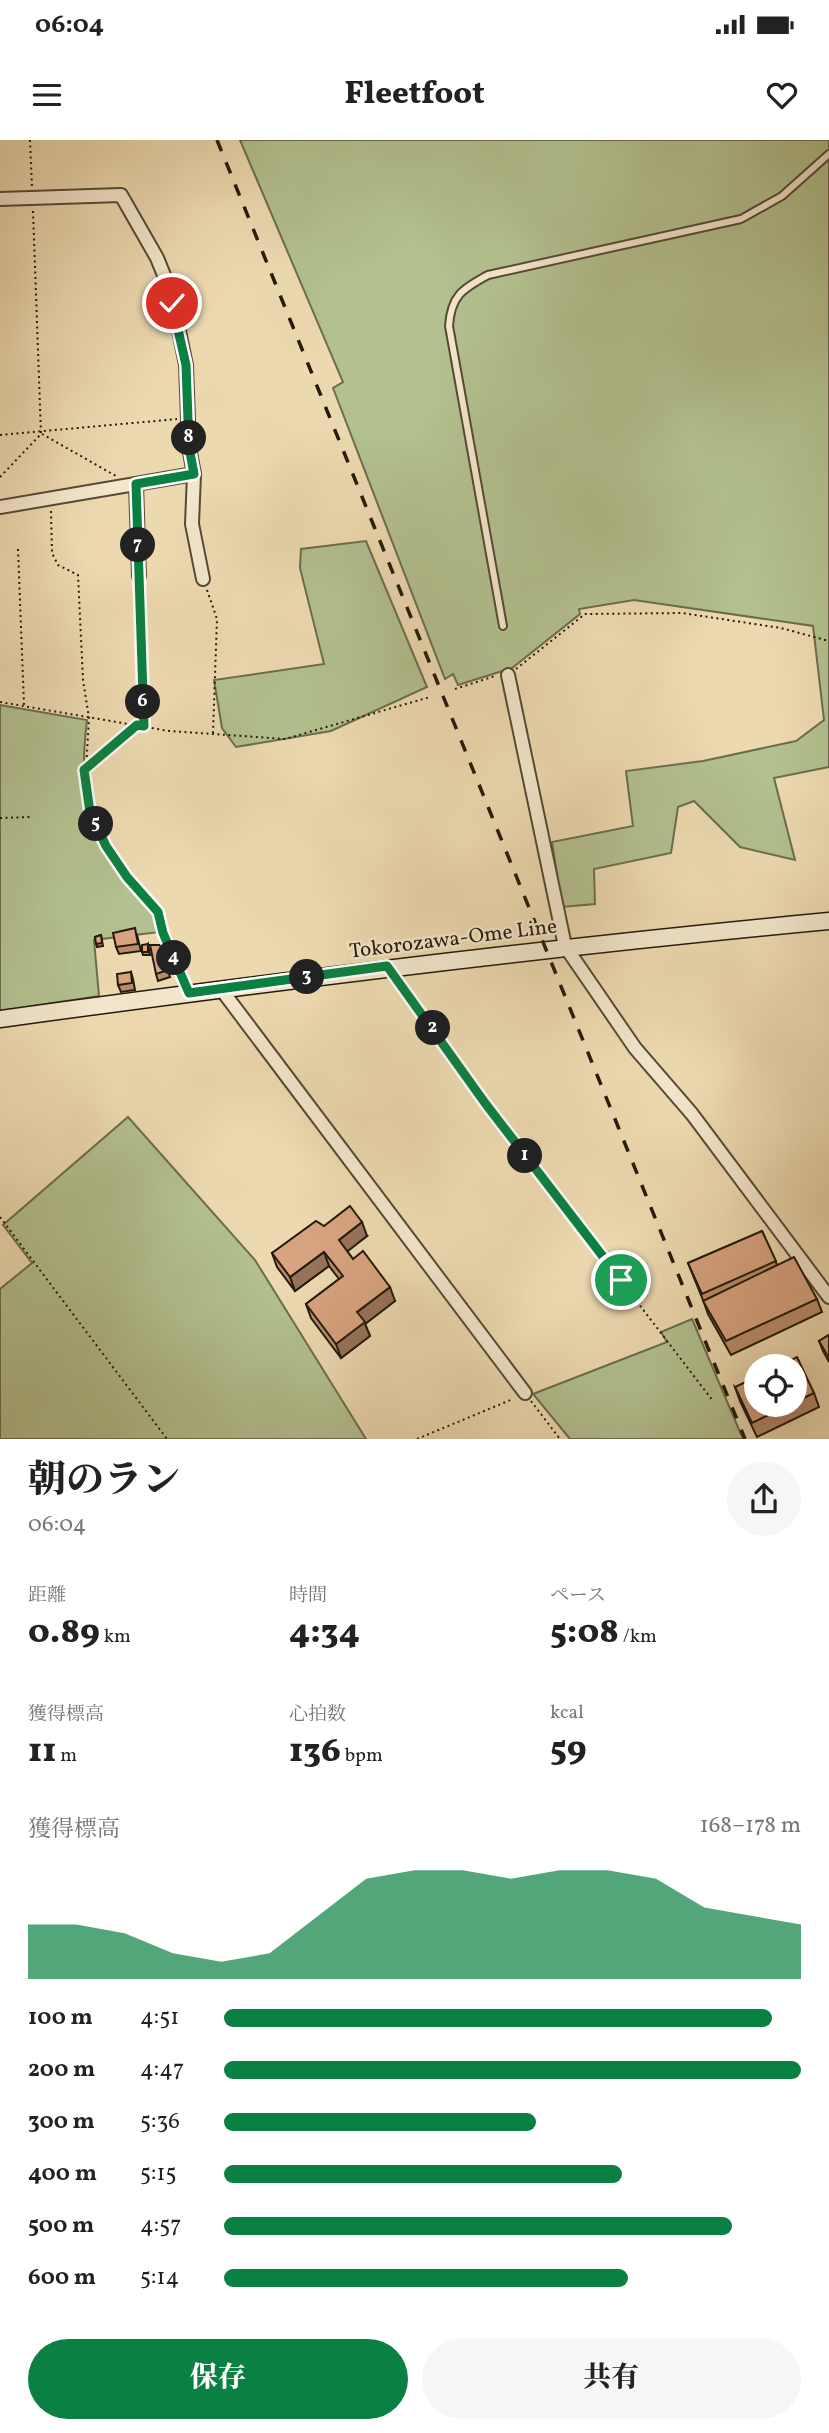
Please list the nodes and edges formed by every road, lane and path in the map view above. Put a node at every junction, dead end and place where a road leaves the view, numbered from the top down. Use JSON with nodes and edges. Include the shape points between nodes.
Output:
{"nodes":[{"id":1,"x":30,"y":140,"type":"edge"},
{"id":2,"x":829,"y":154,"type":"edge"},
{"id":3,"x":32,"y":198,"type":"junction"},
{"id":4,"x":0,"y":200,"type":"edge"},
{"id":5,"x":189,"y":416,"type":"junction"},
{"id":6,"x":41,"y":433,"type":"junction"},
{"id":7,"x":0,"y":435,"type":"edge"},
{"id":8,"x":194,"y":474,"type":"junction"},
{"id":9,"x":0,"y":477,"type":"edge"},
{"id":10,"x":130,"y":485,"type":"junction"},
{"id":11,"x":50,"y":499,"type":"junction"},
{"id":12,"x":0,"y":507,"type":"edge"},
{"id":13,"x":18,"y":548,"type":"dead end"},
{"id":14,"x":139,"y":576,"type":"joint"},
{"id":15,"x":203,"y":579,"type":"joint"},
{"id":16,"x":503,"y":626,"type":"dead end"},
{"id":17,"x":829,"y":641,"type":"edge"},
{"id":18,"x":508,"y":675,"type":"junction"},
{"id":19,"x":455,"y":689,"type":"dead end"},
{"id":20,"x":430,"y":697,"type":"dead end"},
{"id":21,"x":0,"y":702,"type":"edge"},
{"id":22,"x":24,"y":706,"type":"junction"},
{"id":23,"x":89,"y":718,"type":"junction"},
{"id":24,"x":137,"y":725,"type":"junction"},
{"id":25,"x":144,"y":726,"type":"junction"},
{"id":26,"x":213,"y":734,"type":"junction"},
{"id":27,"x":84,"y":770,"type":"junction"},
{"id":28,"x":30,"y":817,"type":"dead end"},
{"id":29,"x":0,"y":818,"type":"edge"},
{"id":30,"x":829,"y":921,"type":"edge"},
{"id":31,"x":163,"y":933,"type":"joint"},
{"id":32,"x":565,"y":946,"type":"junction"},
{"id":33,"x":387,"y":966,"type":"junction"},
{"id":34,"x":221,"y":989,"type":"junction"},
{"id":35,"x":189,"y":993,"type":"junction"},
{"id":36,"x":0,"y":1019,"type":"edge"},
{"id":37,"x":454,"y":1057,"type":"joint"},
{"id":38,"x":0,"y":1217,"type":"edge"},
{"id":39,"x":829,"y":1297,"type":"edge"},
{"id":40,"x":526,"y":1394,"type":"junction"},
{"id":41,"x":713,"y":1401,"type":"dead end"},
{"id":42,"x":167,"y":1439,"type":"edge"},
{"id":43,"x":417,"y":1439,"type":"edge"},
{"id":44,"x":560,"y":1439,"type":"edge"}],
"edges":[{"from":1,"to":3,"type":"path"},
{"from":2,"to":16,"type":"lane","via":[[782,196],[741,219],[488,275],[466,288],[450,306],[449,326]]},
{"from":3,"to":4,"type":"street"},
{"from":3,"to":5,"type":"street","via":[[121,195],[168,285],[186,365]]},
{"from":3,"to":6,"type":"path"},
{"from":5,"to":6,"type":"path"},
{"from":5,"to":8,"type":"street"},
{"from":6,"to":7,"type":"path"},
{"from":6,"to":9,"type":"path"},
{"from":6,"to":10,"type":"path"},
{"from":8,"to":10,"type":"street"},
{"from":8,"to":15,"type":"street","via":[[192,524]]},
{"from":10,"to":11,"type":"street"},
{"from":10,"to":14,"type":"street"},
{"from":11,"to":12,"type":"street"},
{"from":11,"to":23,"type":"path","via":[[52,553],[58,565],[78,575]]},
{"from":13,"to":22,"type":"path"},
{"from":14,"to":25,"type":"path"},
{"from":15,"to":26,"type":"path","via":[[217,619]]},
{"from":17,"to":18,"type":"path","via":[[781,628],[682,613],[585,614]]},
{"from":18,"to":19,"type":"path"},
{"from":18,"to":32,"type":"street"},
{"from":20,"to":26,"type":"path","via":[[285,739]]},
{"from":21,"to":22,"type":"path"},
{"from":22,"to":23,"type":"path"},
{"from":23,"to":24,"type":"path"},
{"from":23,"to":27,"type":"path"},
{"from":24,"to":25,"type":"path"},
{"from":24,"to":27,"type":"path"},
{"from":25,"to":26,"type":"path"},
{"from":27,"to":31,"type":"path","via":[[90,812],[106,846],[158,912]]},
{"from":28,"to":29,"type":"path"},
{"from":30,"to":32,"type":"main road","name":"Tokorozawa-Ome Line"},
{"from":31,"to":35,"type":"lane"},
{"from":32,"to":33,"type":"main road","name":"Tokorozawa-Ome Line"},
{"from":32,"to":39,"type":"street","via":[[635,1048],[692,1114]]},
{"from":33,"to":34,"type":"main road","name":"Tokorozawa-Ome Line"},
{"from":33,"to":37,"type":"lane"},
{"from":34,"to":35,"type":"main road","name":"Tokorozawa-Ome Line"},
{"from":34,"to":40,"type":"street"},
{"from":35,"to":36,"type":"main road","name":"Tokorozawa-Ome Line"},
{"from":37,"to":41,"type":"path"},
{"from":38,"to":42,"type":"path"},
{"from":40,"to":43,"type":"path"},
{"from":40,"to":44,"type":"path"}]}
